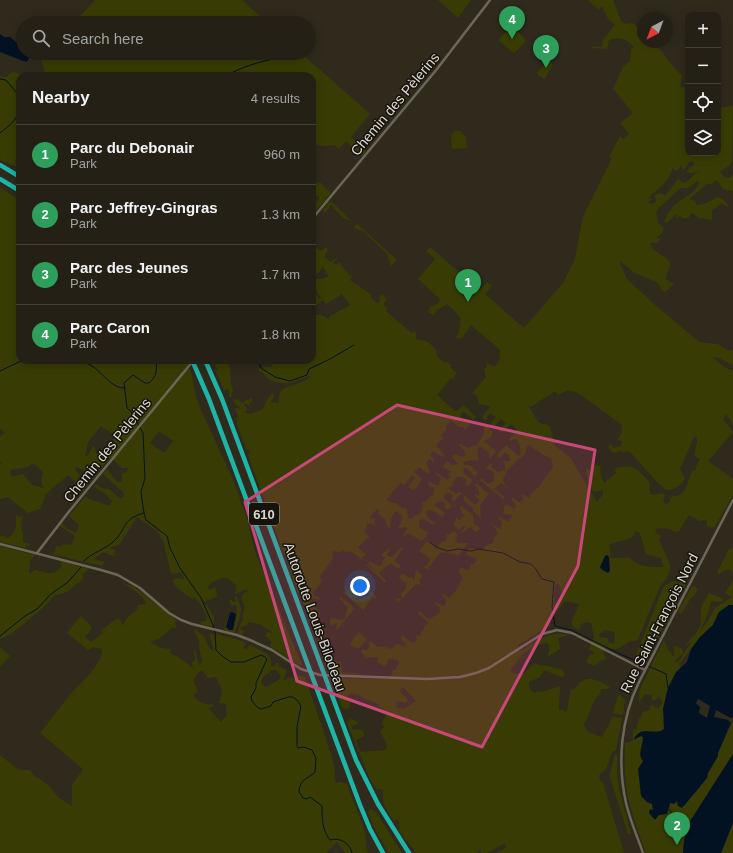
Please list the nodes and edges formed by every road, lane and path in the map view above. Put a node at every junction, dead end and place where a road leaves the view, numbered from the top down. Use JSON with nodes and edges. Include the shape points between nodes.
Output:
{"nodes":[{"id":1,"x":490,"y":0,"type":"edge"},
{"id":2,"x":0,"y":165,"type":"edge"},
{"id":3,"x":16,"y":175,"type":"edge"},
{"id":4,"x":0,"y":179,"type":"edge"},
{"id":5,"x":16,"y":189,"type":"edge"},
{"id":6,"x":316,"y":214,"type":"edge"},
{"id":7,"x":190,"y":364,"type":"edge"},
{"id":8,"x":194,"y":364,"type":"edge"},
{"id":9,"x":207,"y":364,"type":"edge"},
{"id":10,"x":733,"y":500,"type":"edge"},
{"id":11,"x":0,"y":544,"type":"edge"},
{"id":12,"x":37,"y":553,"type":"junction"},
{"id":13,"x":644,"y":670,"type":"junction"},
{"id":14,"x":383,"y":853,"type":"edge"},
{"id":15,"x":409,"y":853,"type":"edge"},
{"id":16,"x":642,"y":853,"type":"edge"}],
"edges":[{"from":1,"to":6,"type":"street","name":"Chemin des Pèlerins","via":[[432,75]]},
{"from":2,"to":3,"type":"highway"},
{"from":4,"to":5,"type":"highway"},
{"from":7,"to":12,"type":"street","name":"Chemin des Pèlerins"},
{"from":8,"to":14,"type":"highway","name":"Autoroute Louis-Bilodeau","number":"610","via":[[363,813]]},
{"from":9,"to":15,"type":"highway","name":"Autoroute Louis-Bilodeau","number":"610","via":[[351,747],[385,817]]},
{"from":10,"to":13,"type":"street","name":"Rue Saint-François Nord"},
{"from":11,"to":12,"type":"street"},
{"from":12,"to":13,"type":"street","via":[[118,575],[178,619],[250,640],[302,669],[326,676],[431,679],[460,677],[489,668],[542,634],[560,630],[572,633]]},
{"from":13,"to":16,"type":"street","name":"Rue Saint-François Nord","via":[[628,711],[621,757],[626,802]]}]}
